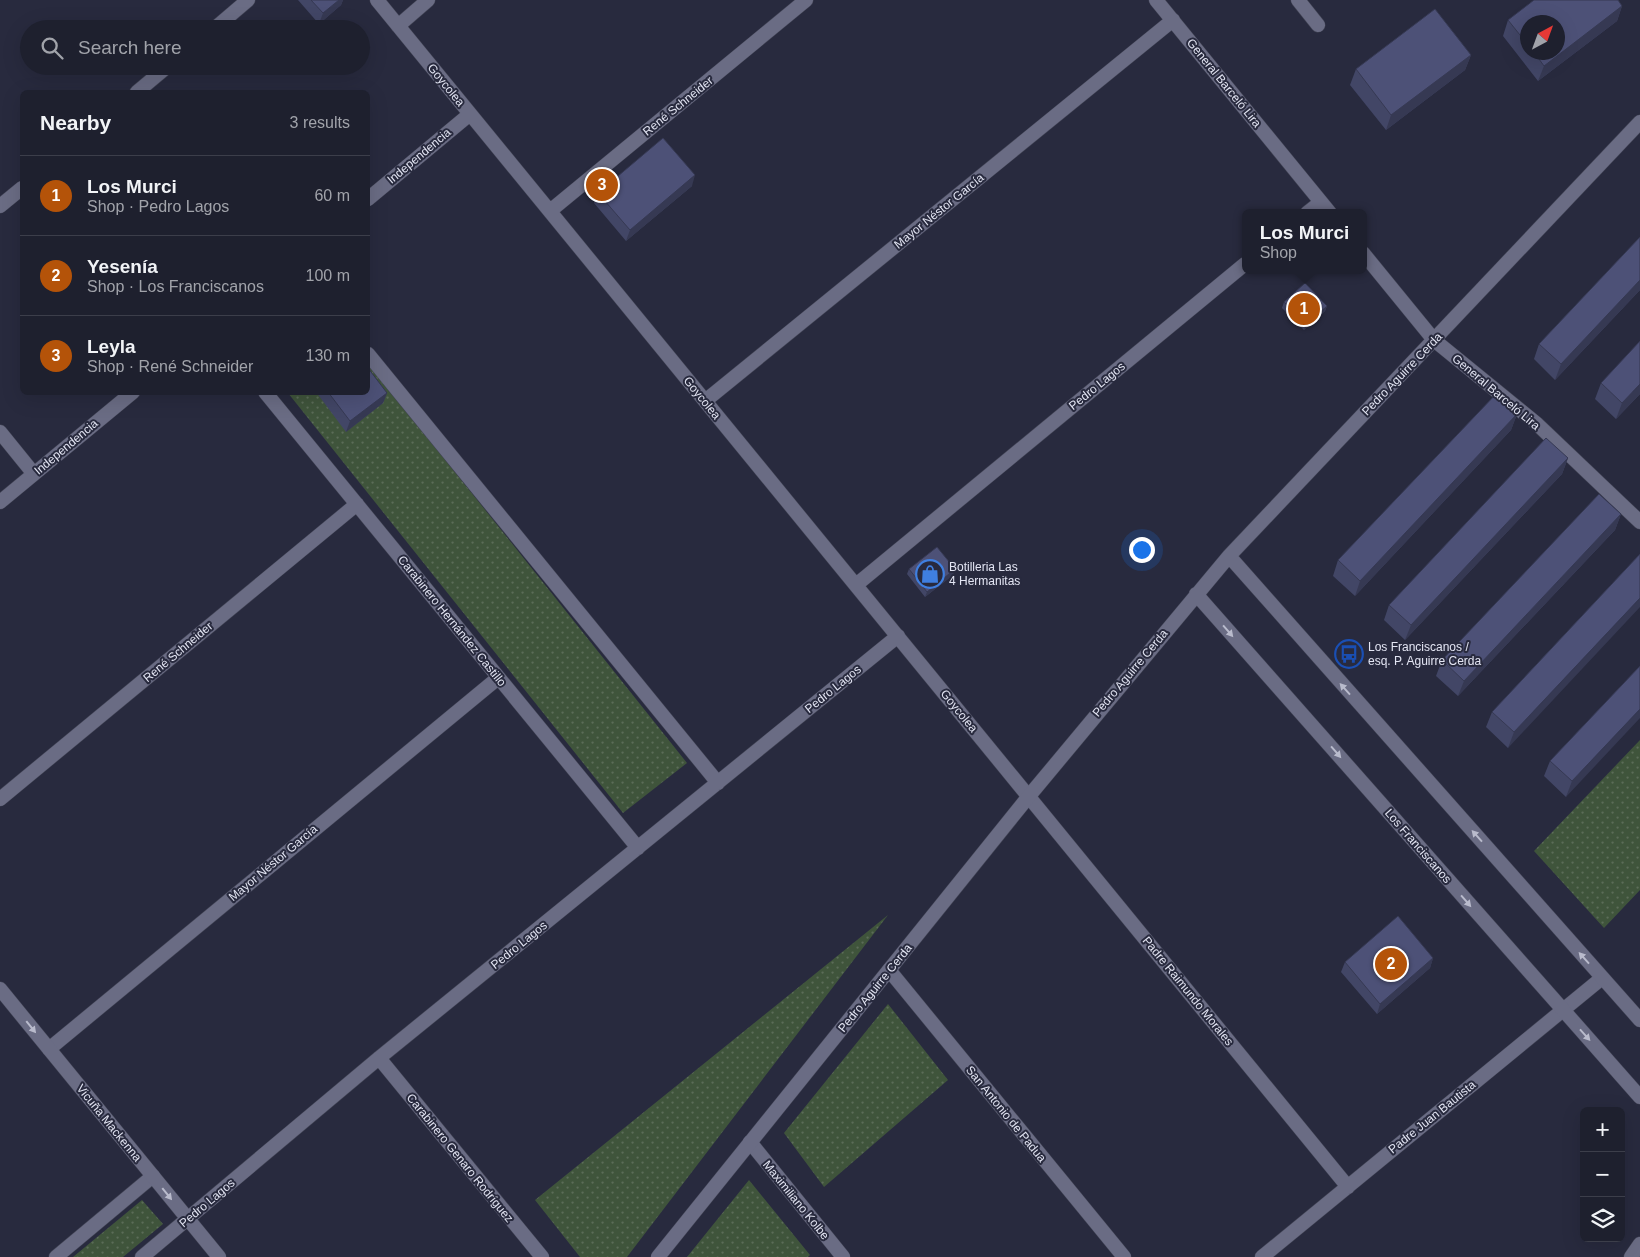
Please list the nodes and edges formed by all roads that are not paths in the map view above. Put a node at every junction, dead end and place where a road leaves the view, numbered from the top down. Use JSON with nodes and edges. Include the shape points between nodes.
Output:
{"nodes":[{"id":1,"x":248,"y":0,"type":"edge"},
{"id":2,"x":377,"y":0,"type":"edge"},
{"id":3,"x":428,"y":0,"type":"edge"},
{"id":4,"x":806,"y":0,"type":"edge"},
{"id":5,"x":1156,"y":0,"type":"edge"},
{"id":6,"x":1298,"y":0,"type":"edge"},
{"id":7,"x":225,"y":20,"type":"edge"},
{"id":8,"x":1173,"y":20,"type":"junction"},
{"id":9,"x":1318,"y":25,"type":"dead end"},
{"id":10,"x":398,"y":26,"type":"junction"},
{"id":11,"x":157,"y":75,"type":"edge"},
{"id":12,"x":139,"y":90,"type":"edge"},
{"id":13,"x":470,"y":114,"type":"junction"},
{"id":14,"x":1640,"y":122,"type":"edge"},
{"id":15,"x":20,"y":190,"type":"edge"},
{"id":16,"x":370,"y":196,"type":"edge"},
{"id":17,"x":0,"y":206,"type":"edge"},
{"id":18,"x":1325,"y":207,"type":"edge"},
{"id":19,"x":550,"y":211,"type":"junction"},
{"id":20,"x":1367,"y":258,"type":"edge"},
{"id":21,"x":1242,"y":266,"type":"edge"},
{"id":22,"x":1434,"y":340,"type":"junction"},
{"id":23,"x":370,"y":356,"type":"edge"},
{"id":24,"x":129,"y":395,"type":"edge"},
{"id":25,"x":268,"y":395,"type":"edge"},
{"id":26,"x":704,"y":401,"type":"junction"},
{"id":27,"x":0,"y":432,"type":"edge"},
{"id":28,"x":34,"y":474,"type":"junction"},
{"id":29,"x":0,"y":502,"type":"edge"},
{"id":30,"x":357,"y":504,"type":"junction"},
{"id":31,"x":1640,"y":522,"type":"edge"},
{"id":32,"x":1229,"y":556,"type":"junction"},
{"id":33,"x":856,"y":585,"type":"junction"},
{"id":34,"x":1196,"y":594,"type":"junction"},
{"id":35,"x":898,"y":636,"type":"junction"},
{"id":36,"x":498,"y":678,"type":"junction"},
{"id":37,"x":718,"y":783,"type":"junction"},
{"id":38,"x":1029,"y":796,"type":"junction"},
{"id":39,"x":0,"y":799,"type":"edge"},
{"id":40,"x":638,"y":848,"type":"junction"},
{"id":41,"x":889,"y":970,"type":"junction"},
{"id":42,"x":1602,"y":978,"type":"junction"},
{"id":43,"x":0,"y":989,"type":"edge"},
{"id":44,"x":1563,"y":1010,"type":"junction"},
{"id":45,"x":1640,"y":1020,"type":"edge"},
{"id":46,"x":49,"y":1049,"type":"junction"},
{"id":47,"x":379,"y":1058,"type":"junction"},
{"id":48,"x":1640,"y":1097,"type":"edge"},
{"id":49,"x":750,"y":1142,"type":"junction"},
{"id":50,"x":153,"y":1176,"type":"junction"},
{"id":51,"x":1348,"y":1187,"type":"junction"},
{"id":52,"x":188,"y":1220,"type":"junction"},
{"id":53,"x":1640,"y":1244,"type":"edge"},
{"id":54,"x":56,"y":1257,"type":"edge"},
{"id":55,"x":142,"y":1257,"type":"edge"},
{"id":56,"x":219,"y":1257,"type":"edge"},
{"id":57,"x":542,"y":1257,"type":"edge"},
{"id":58,"x":658,"y":1257,"type":"edge"},
{"id":59,"x":843,"y":1257,"type":"edge"},
{"id":60,"x":1124,"y":1257,"type":"edge"},
{"id":61,"x":1262,"y":1257,"type":"edge"},
{"id":62,"x":1632,"y":1257,"type":"edge"}],
"edges":[{"from":1,"to":7,"type":"street"},
{"from":2,"to":10,"type":"street","name":"Goycolea"},
{"from":3,"to":10,"type":"street"},
{"from":4,"to":19,"type":"street","name":"René Schneider"},
{"from":5,"to":8,"type":"street","name":"General Barceló Lira"},
{"from":6,"to":9,"type":"street"},
{"from":8,"to":18,"type":"street","name":"General Barceló Lira"},
{"from":8,"to":26,"type":"street","name":"Mayor Néstor García"},
{"from":10,"to":13,"type":"street","name":"Goycolea"},
{"from":11,"to":12,"type":"street"},
{"from":13,"to":16,"type":"street","name":"Independencia"},
{"from":13,"to":19,"type":"street","name":"Goycolea"},
{"from":14,"to":22,"type":"street","name":"Pedro Aguirre Cerda"},
{"from":15,"to":17,"type":"street"},
{"from":19,"to":26,"type":"street","name":"Goycolea"},
{"from":20,"to":22,"type":"street","name":"General Barceló Lira"},
{"from":21,"to":33,"type":"street","name":"Pedro Lagos"},
{"from":22,"to":31,"type":"street","name":"General Barceló Lira","via":[[1537,424]]},
{"from":22,"to":32,"type":"street","name":"Pedro Aguirre Cerda"},
{"from":23,"to":37,"type":"street"},
{"from":24,"to":28,"type":"street","name":"Independencia"},
{"from":25,"to":30,"type":"street","name":"Carabinero Hernández Castillo"},
{"from":26,"to":33,"type":"street","name":"Goycolea"},
{"from":27,"to":28,"type":"street"},
{"from":28,"to":29,"type":"street","name":"Independencia"},
{"from":30,"to":36,"type":"street","name":"Carabinero Hernández Castillo"},
{"from":30,"to":39,"type":"street","name":"René Schneider"},
{"from":32,"to":34,"type":"street","name":"Pedro Aguirre Cerda"},
{"from":42,"to":32,"type":"street","one_way":true},
{"from":33,"to":35,"type":"street","name":"Goycolea"},
{"from":34,"to":38,"type":"street","name":"Pedro Aguirre Cerda"},
{"from":34,"to":44,"type":"street","name":"Los Franciscanos","one_way":true},
{"from":35,"to":37,"type":"street","name":"Pedro Lagos"},
{"from":35,"to":38,"type":"street","name":"Goycolea"},
{"from":36,"to":40,"type":"street","name":"Carabinero Hernández Castillo"},
{"from":36,"to":46,"type":"street","name":"Mayor Néstor García"},
{"from":37,"to":40,"type":"street","name":"Pedro Lagos"},
{"from":38,"to":41,"type":"street","name":"Pedro Aguirre Cerda"},
{"from":38,"to":51,"type":"street","name":"Padre Raimundo Morales"},
{"from":40,"to":47,"type":"street","name":"Pedro Lagos"},
{"from":41,"to":49,"type":"street","name":"Pedro Aguirre Cerda"},
{"from":41,"to":60,"type":"street","name":"San Antonio de Padua"},
{"from":42,"to":44,"type":"street","name":"Padre Juan Bautista"},
{"from":42,"to":45,"type":"street"},
{"from":43,"to":46,"type":"street","name":"Vicuña Mackenna","one_way":true},
{"from":44,"to":48,"type":"street","name":"Los Franciscanos","one_way":true},
{"from":44,"to":51,"type":"street","name":"Padre Juan Bautista"},
{"from":46,"to":50,"type":"street","name":"Vicuña Mackenna"},
{"from":47,"to":52,"type":"street","name":"Pedro Lagos"},
{"from":47,"to":57,"type":"street","name":"Carabinero Genaro Rodríguez"},
{"from":49,"to":58,"type":"street","name":"Pedro Aguirre Cerda"},
{"from":49,"to":59,"type":"street","name":"Maximiliano Kolbe"},
{"from":50,"to":52,"type":"street","name":"Vicuña Mackenna","one_way":true},
{"from":50,"to":54,"type":"street"},
{"from":51,"to":61,"type":"street","name":"Padre Juan Bautista"},
{"from":52,"to":55,"type":"street","name":"Pedro Lagos"},
{"from":52,"to":56,"type":"street","name":"Vicuña Mackenna"},
{"from":53,"to":62,"type":"street"}]}
